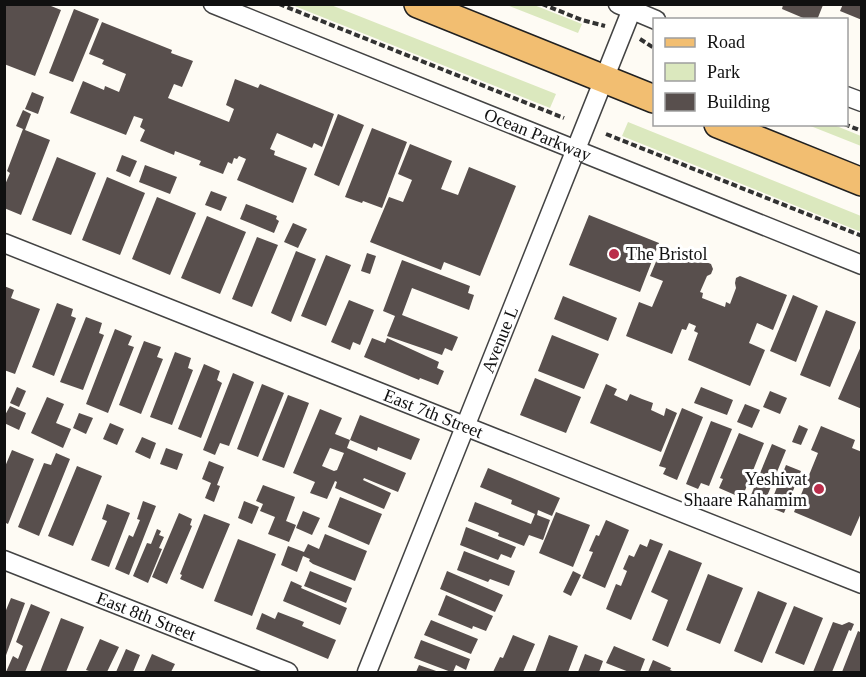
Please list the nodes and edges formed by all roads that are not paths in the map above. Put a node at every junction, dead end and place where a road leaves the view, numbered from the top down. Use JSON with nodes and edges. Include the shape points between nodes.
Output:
{"nodes":[{"id":1,"x":213,"y":4,"type":"edge"},
{"id":2,"x":418,"y":4,"type":"edge"},
{"id":3,"x":628,"y":6,"type":"edge"},
{"id":4,"x":653,"y":18,"type":"edge"},
{"id":5,"x":604,"y":79,"type":"junction"},
{"id":6,"x":653,"y":99,"type":"edge"},
{"id":7,"x":723,"y":126,"type":"edge"},
{"id":8,"x":576,"y":150,"type":"junction"},
{"id":9,"x":861,"y":182,"type":"edge"},
{"id":10,"x":4,"y":243,"type":"edge"},
{"id":11,"x":861,"y":265,"type":"edge"},
{"id":12,"x":465,"y":427,"type":"junction"},
{"id":13,"x":4,"y":560,"type":"edge"},
{"id":14,"x":861,"y":584,"type":"edge"},
{"id":15,"x":288,"y":672,"type":"edge"},
{"id":16,"x":367,"y":672,"type":"edge"}],
"edges":[{"from":1,"to":8,"type":"street","name":"Ocean Parkway"},
{"from":2,"to":5,"type":"main road"},
{"from":3,"to":4,"type":"street"},
{"from":3,"to":5,"type":"street","name":"Avenue L"},
{"from":5,"to":6,"type":"main road"},
{"from":5,"to":8,"type":"street","name":"Avenue L"},
{"from":7,"to":9,"type":"main road"},
{"from":8,"to":11,"type":"street","name":"Ocean Parkway"},
{"from":8,"to":12,"type":"street","name":"Avenue L"},
{"from":10,"to":12,"type":"street","name":"East 7th Street"},
{"from":12,"to":14,"type":"street","name":"East 7th Street"},
{"from":12,"to":16,"type":"street","name":"Avenue L"},
{"from":13,"to":15,"type":"street","name":"East 8th Street"}]}
